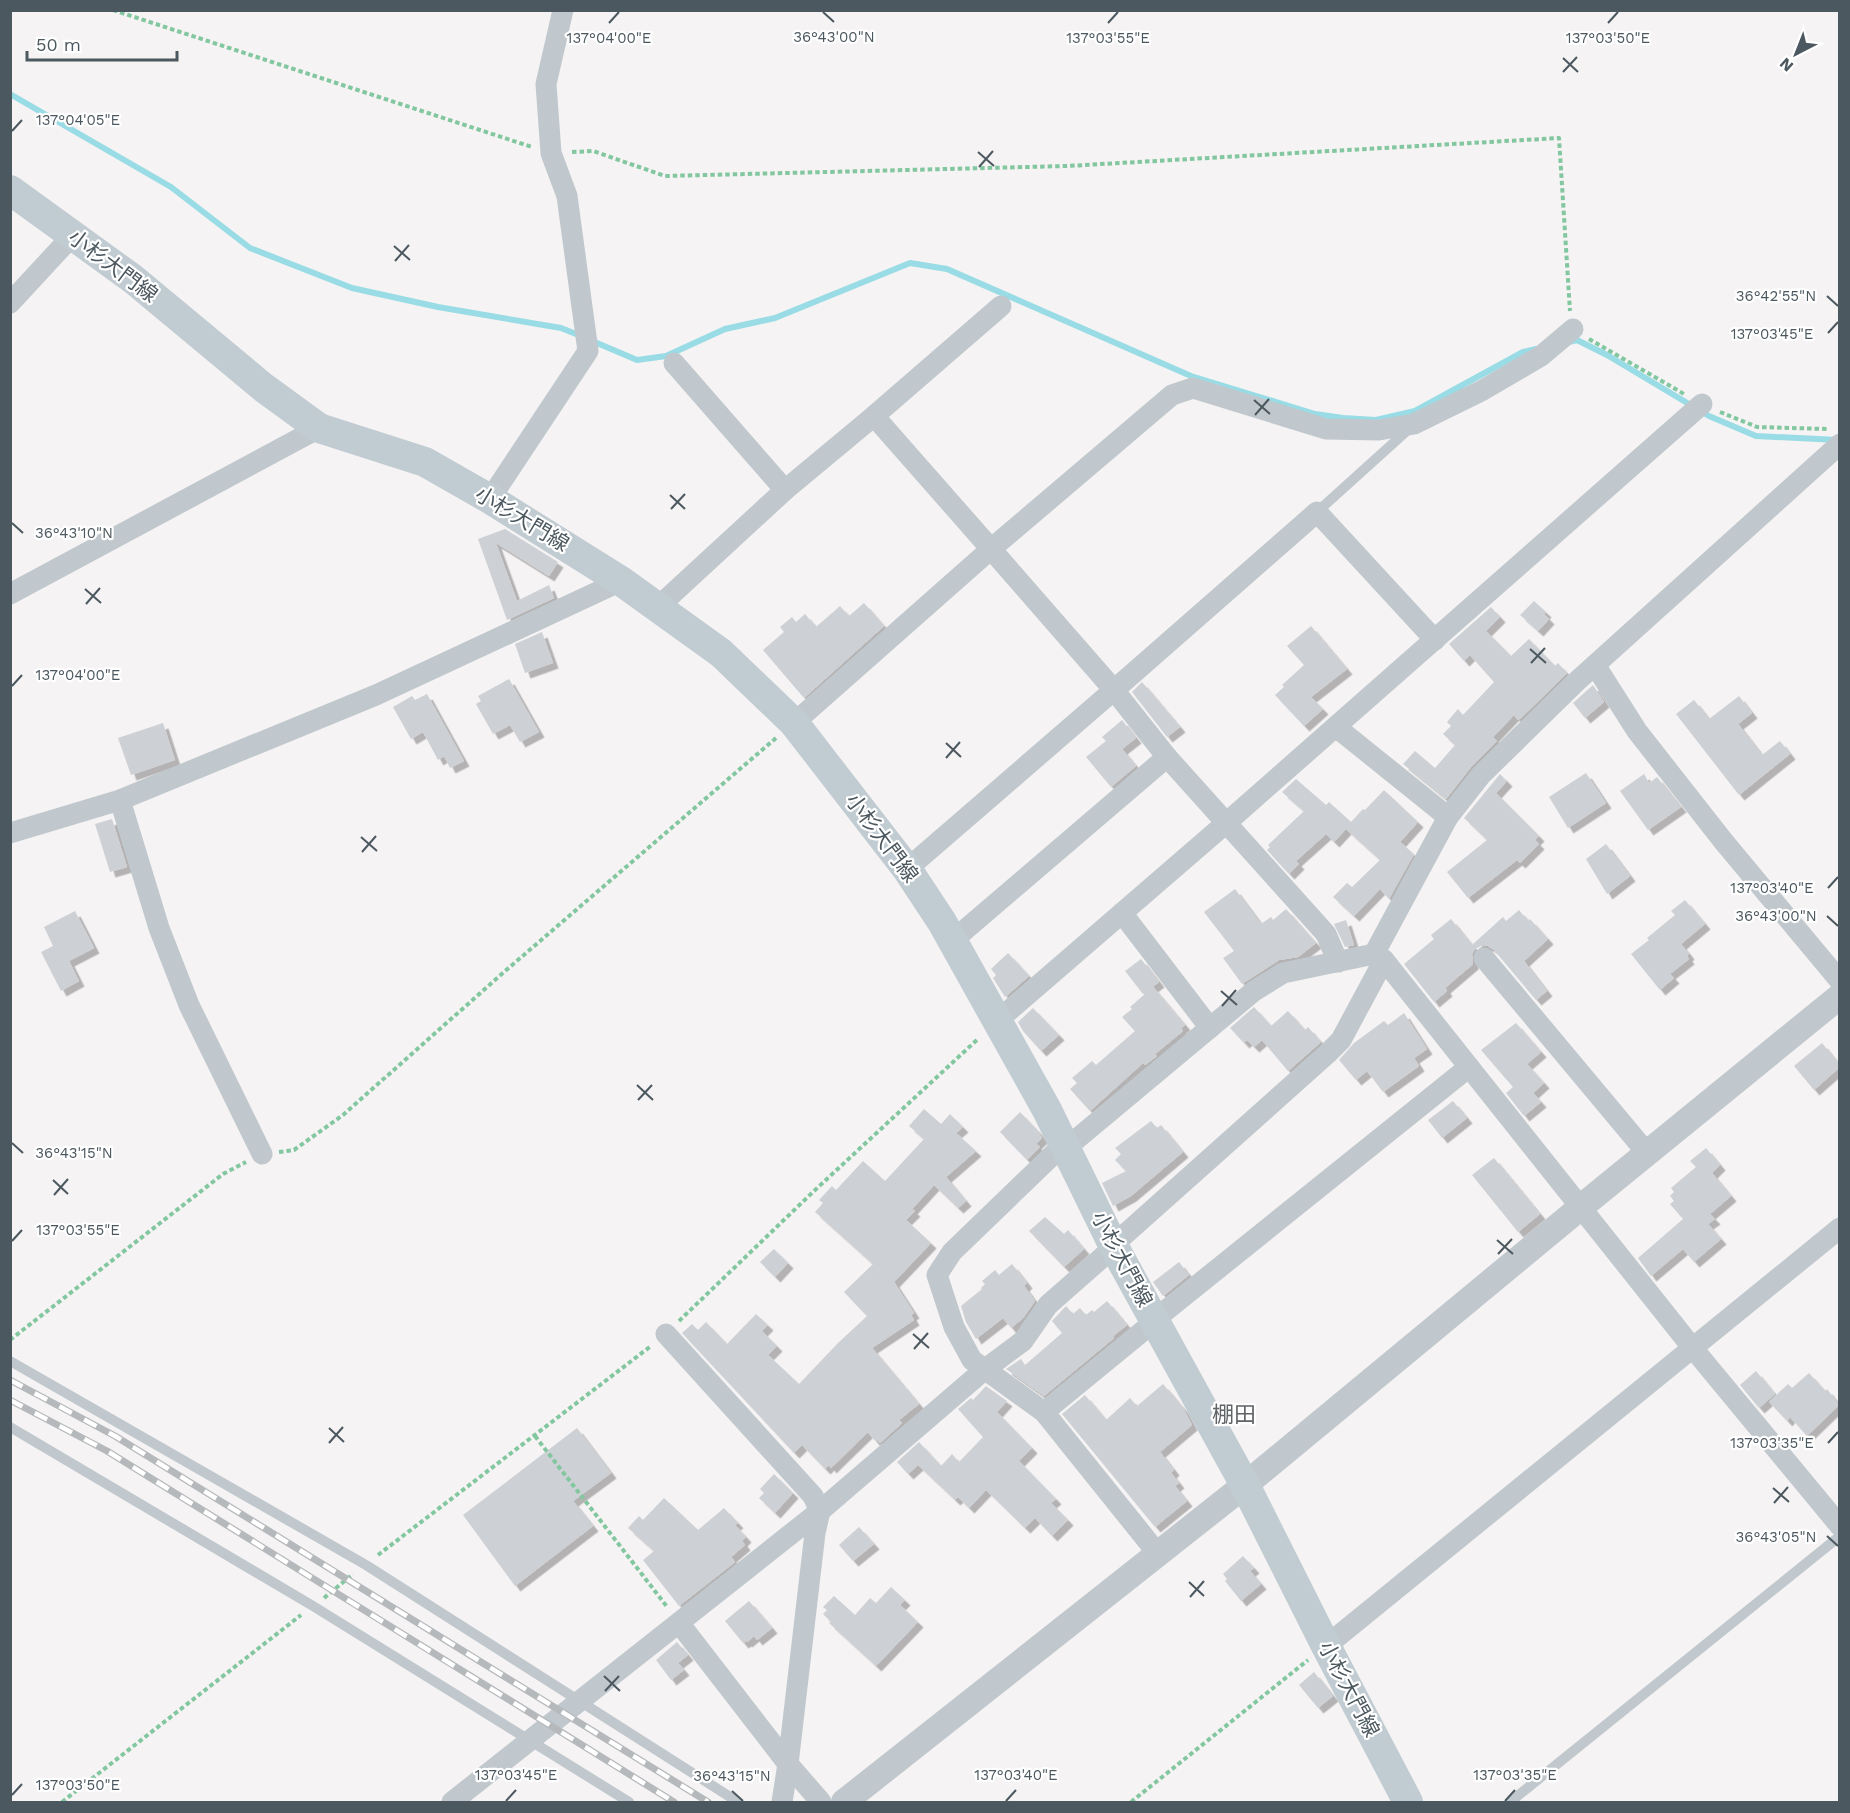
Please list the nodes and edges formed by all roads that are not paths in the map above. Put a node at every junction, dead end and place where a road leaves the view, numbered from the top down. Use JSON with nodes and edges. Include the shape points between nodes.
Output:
{"nodes":[{"id":1,"x":562,"y":10,"type":"edge"},
{"id":2,"x":10,"y":190,"type":"edge"},
{"id":3,"x":73,"y":235,"type":"junction"},
{"id":4,"x":10,"y":303,"type":"edge"},
{"id":5,"x":1001,"y":306,"type":"dead end"},
{"id":6,"x":1574,"y":329,"type":"road end"},
{"id":7,"x":674,"y":363,"type":"dead end"},
{"id":8,"x":1702,"y":404,"type":"road end"},
{"id":9,"x":874,"y":416,"type":"junction"},
{"id":10,"x":1414,"y":424,"type":"junction"},
{"id":11,"x":319,"y":428,"type":"junction"},
{"id":12,"x":1834,"y":437,"type":"edge"},
{"id":13,"x":785,"y":490,"type":"junction"},
{"id":14,"x":490,"y":499,"type":"junction"},
{"id":15,"x":1317,"y":513,"type":"junction"},
{"id":16,"x":991,"y":549,"type":"junction"},
{"id":17,"x":621,"y":581,"type":"junction"},
{"id":18,"x":10,"y":594,"type":"edge"},
{"id":19,"x":658,"y":607,"type":"junction"},
{"id":20,"x":1435,"y":640,"type":"junction"},
{"id":21,"x":1595,"y":665,"type":"junction"},
{"id":22,"x":1114,"y":690,"type":"junction"},
{"id":23,"x":794,"y":723,"type":"junction"},
{"id":24,"x":1336,"y":727,"type":"junction"},
{"id":25,"x":1167,"y":757,"type":"junction"},
{"id":26,"x":120,"y":800,"type":"junction"},
{"id":27,"x":1448,"y":817,"type":"junction"},
{"id":28,"x":1226,"y":824,"type":"junction"},
{"id":29,"x":10,"y":833,"type":"edge"},
{"id":30,"x":907,"y":869,"type":"junction"},
{"id":31,"x":1122,"y":913,"type":"junction"},
{"id":32,"x":952,"y":941,"type":"junction"},
{"id":33,"x":1379,"y":957,"type":"junction"},
{"id":34,"x":1484,"y":958,"type":"dead end"},
{"id":35,"x":1338,"y":962,"type":"junction"},
{"id":36,"x":1839,"y":981,"type":"edge"},
{"id":37,"x":1839,"y":996,"type":"edge"},
{"id":38,"x":997,"y":1021,"type":"junction"},
{"id":39,"x":1210,"y":1028,"type":"junction"},
{"id":40,"x":1469,"y":1066,"type":"junction"},
{"id":41,"x":1065,"y":1146,"type":"junction"},
{"id":42,"x":1647,"y":1153,"type":"junction"},
{"id":43,"x":262,"y":1154,"type":"road end"},
{"id":44,"x":1581,"y":1207,"type":"junction"},
{"id":45,"x":1839,"y":1228,"type":"edge"},
{"id":46,"x":1114,"y":1246,"type":"junction"},
{"id":47,"x":1154,"y":1320,"type":"junction"},
{"id":48,"x":666,"y":1334,"type":"road end"},
{"id":49,"x":1692,"y":1346,"type":"junction"},
{"id":50,"x":10,"y":1361,"type":"edge"},
{"id":51,"x":984,"y":1370,"type":"junction"},
{"id":52,"x":1044,"y":1412,"type":"junction"},
{"id":53,"x":10,"y":1427,"type":"edge"},
{"id":54,"x":1245,"y":1485,"type":"junction"},
{"id":55,"x":820,"y":1511,"type":"junction"},
{"id":56,"x":1839,"y":1526,"type":"edge"},
{"id":57,"x":1839,"y":1536,"type":"edge"},
{"id":58,"x":1158,"y":1554,"type":"junction"},
{"id":59,"x":679,"y":1623,"type":"junction"},
{"id":60,"x":1326,"y":1646,"type":"junction"},
{"id":61,"x":579,"y":1700,"type":"junction"},
{"id":62,"x":530,"y":1740,"type":"junction"},
{"id":63,"x":788,"y":1764,"type":"junction"},
{"id":64,"x":452,"y":1803,"type":"edge"},
{"id":65,"x":629,"y":1803,"type":"edge"},
{"id":66,"x":738,"y":1803,"type":"edge"},
{"id":67,"x":782,"y":1803,"type":"edge"},
{"id":68,"x":820,"y":1803,"type":"edge"},
{"id":69,"x":844,"y":1803,"type":"edge"},
{"id":70,"x":1408,"y":1803,"type":"edge"},
{"id":71,"x":1510,"y":1803,"type":"edge"}],
"edges":[{"from":1,"to":14,"type":"street","via":[[546,84],[551,153],[567,196],[588,351]]},
{"from":2,"to":3,"type":"main road","name":"小杉大門線"},
{"from":3,"to":4,"type":"street"},
{"from":3,"to":11,"type":"main road","name":"小杉大門線"},
{"from":5,"to":9,"type":"street"},
{"from":6,"to":10,"type":"street","via":[[1541,356]]},
{"from":7,"to":13,"type":"street"},
{"from":8,"to":20,"type":"street"},
{"from":9,"to":13,"type":"street"},
{"from":9,"to":16,"type":"street"},
{"from":10,"to":15,"type":"lane"},
{"from":10,"to":16,"type":"street","via":[[1379,430],[1326,429],[1193,388],[1172,395]]},
{"from":11,"to":14,"type":"main road","name":"小杉大門線","via":[[425,462]]},
{"from":11,"to":18,"type":"street"},
{"from":12,"to":21,"type":"street"},
{"from":13,"to":19,"type":"street"},
{"from":14,"to":17,"type":"main road","name":"小杉大門線"},
{"from":15,"to":20,"type":"street"},
{"from":15,"to":22,"type":"street"},
{"from":16,"to":22,"type":"street"},
{"from":16,"to":23,"type":"street"},
{"from":17,"to":19,"type":"main road","name":"小杉大門線"},
{"from":17,"to":26,"type":"street","via":[[376,695]]},
{"from":19,"to":23,"type":"main road","name":"小杉大門線","via":[[721,653]]},
{"from":20,"to":24,"type":"street"},
{"from":21,"to":27,"type":"street","via":[[1481,775]]},
{"from":21,"to":36,"type":"street","via":[[1644,740]]},
{"from":22,"to":25,"type":"street"},
{"from":22,"to":30,"type":"street"},
{"from":23,"to":30,"type":"main road","name":"小杉大門線"},
{"from":24,"to":27,"type":"street"},
{"from":24,"to":28,"type":"street"},
{"from":25,"to":28,"type":"street"},
{"from":25,"to":32,"type":"street"},
{"from":26,"to":29,"type":"street"},
{"from":26,"to":43,"type":"street","via":[[159,928],[189,1005]]},
{"from":27,"to":33,"type":"street"},
{"from":28,"to":31,"type":"street"},
{"from":28,"to":35,"type":"street","via":[[1326,934]]},
{"from":30,"to":32,"type":"main road","name":"小杉大門線"},
{"from":31,"to":38,"type":"street"},
{"from":31,"to":39,"type":"street"},
{"from":32,"to":38,"type":"main road","name":"小杉大門線"},
{"from":33,"to":35,"type":"street"},
{"from":33,"to":40,"type":"street"},
{"from":33,"to":46,"type":"street","via":[[1341,1040]]},
{"from":34,"to":42,"type":"street"},
{"from":35,"to":39,"type":"street","via":[[1284,973],[1254,991]]},
{"from":37,"to":42,"type":"street"},
{"from":38,"to":41,"type":"main road","name":"小杉大門線"},
{"from":39,"to":41,"type":"street"},
{"from":40,"to":44,"type":"street"},
{"from":40,"to":47,"type":"street"},
{"from":41,"to":46,"type":"main road","name":"小杉大門線"},
{"from":41,"to":51,"type":"street","via":[[952,1252],[937,1275],[954,1327],[972,1360]]},
{"from":42,"to":44,"type":"street"},
{"from":44,"to":49,"type":"street"},
{"from":44,"to":54,"type":"street"},
{"from":45,"to":49,"type":"street"},
{"from":46,"to":47,"type":"main road","name":"小杉大門線"},
{"from":46,"to":51,"type":"street","via":[[1048,1305],[1023,1341]]},
{"from":47,"to":52,"type":"street"},
{"from":47,"to":54,"type":"main road","name":"小杉大門線"},
{"from":48,"to":55,"type":"street","via":[[813,1496]]},
{"from":49,"to":56,"type":"street"},
{"from":49,"to":60,"type":"street"},
{"from":50,"to":61,"type":"lane","via":[[366,1565]]},
{"from":51,"to":52,"type":"street"},
{"from":51,"to":55,"type":"street"},
{"from":52,"to":58,"type":"street"},
{"from":53,"to":62,"type":"lane"},
{"from":54,"to":58,"type":"street"},
{"from":54,"to":60,"type":"main road","name":"小杉大門線"},
{"from":55,"to":59,"type":"street"},
{"from":55,"to":63,"type":"street"},
{"from":57,"to":71,"type":"lane"},
{"from":58,"to":69,"type":"street"},
{"from":59,"to":61,"type":"street"},
{"from":59,"to":63,"type":"street"},
{"from":60,"to":70,"type":"main road","name":"小杉大門線"},
{"from":61,"to":62,"type":"street"},
{"from":61,"to":66,"type":"lane"},
{"from":62,"to":64,"type":"street"},
{"from":62,"to":65,"type":"lane"},
{"from":63,"to":67,"type":"street"},
{"from":63,"to":68,"type":"street"}]}
